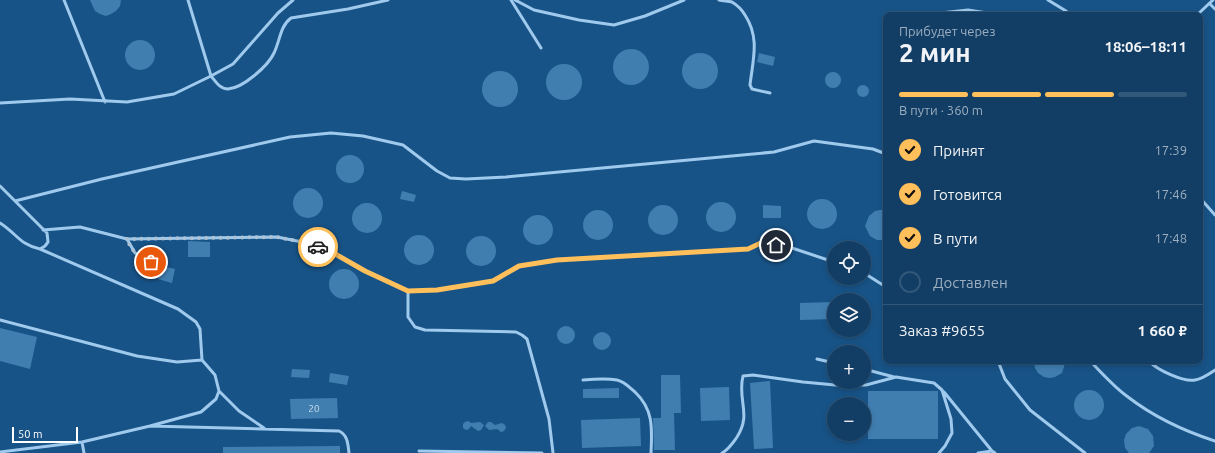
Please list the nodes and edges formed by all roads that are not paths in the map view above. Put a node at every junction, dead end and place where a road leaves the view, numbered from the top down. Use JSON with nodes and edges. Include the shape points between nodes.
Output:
{"nodes":[{"id":1,"x":64,"y":0,"type":"edge"},
{"id":2,"x":188,"y":0,"type":"edge"},
{"id":3,"x":293,"y":0,"type":"edge"},
{"id":4,"x":388,"y":0,"type":"edge"},
{"id":5,"x":511,"y":0,"type":"edge"},
{"id":6,"x":516,"y":0,"type":"edge"},
{"id":7,"x":684,"y":0,"type":"edge"},
{"id":8,"x":719,"y":0,"type":"edge"},
{"id":9,"x":1048,"y":0,"type":"edge"},
{"id":10,"x":1213,"y":0,"type":"edge"},
{"id":11,"x":1210,"y":4,"type":"junction"},
{"id":12,"x":1215,"y":9,"type":"edge"},
{"id":13,"x":950,"y":12,"type":"edge"},
{"id":14,"x":981,"y":12,"type":"edge"},
{"id":15,"x":1067,"y":12,"type":"edge"},
{"id":16,"x":1201,"y":12,"type":"edge"},
{"id":17,"x":541,"y":48,"type":"dead end"},
{"id":18,"x":211,"y":76,"type":"junction"},
{"id":19,"x":770,"y":93,"type":"dead end"},
{"id":20,"x":105,"y":102,"type":"junction"},
{"id":21,"x":0,"y":103,"type":"edge"},
{"id":22,"x":883,"y":153,"type":"edge"},
{"id":23,"x":0,"y":186,"type":"edge"},
{"id":24,"x":15,"y":201,"type":"junction"},
{"id":25,"x":1203,"y":201,"type":"edge"},
{"id":26,"x":1215,"y":215,"type":"edge"},
{"id":27,"x":0,"y":223,"type":"edge"},
{"id":28,"x":43,"y":230,"type":"junction"},
{"id":29,"x":126,"y":239,"type":"junction"},
{"id":30,"x":40,"y":249,"type":"junction"},
{"id":31,"x":827,"y":260,"type":"edge"},
{"id":32,"x":151,"y":262,"type":"dead end"},
{"id":33,"x":871,"y":277,"type":"edge"},
{"id":34,"x":883,"y":285,"type":"edge"},
{"id":35,"x":408,"y":291,"type":"junction"},
{"id":36,"x":0,"y":320,"type":"edge"},
{"id":37,"x":817,"y":359,"type":"dead end"},
{"id":38,"x":202,"y":360,"type":"junction"},
{"id":39,"x":827,"y":361,"type":"edge"},
{"id":40,"x":999,"y":364,"type":"edge"},
{"id":41,"x":1093,"y":364,"type":"edge"},
{"id":42,"x":1152,"y":364,"type":"edge"},
{"id":43,"x":1215,"y":370,"type":"edge"},
{"id":44,"x":871,"y":371,"type":"edge"},
{"id":45,"x":896,"y":377,"type":"junction"},
{"id":46,"x":583,"y":380,"type":"dead end"},
{"id":47,"x":942,"y":390,"type":"junction"},
{"id":48,"x":219,"y":391,"type":"junction"},
{"id":49,"x":150,"y":426,"type":"junction"},
{"id":50,"x":264,"y":428,"type":"junction"},
{"id":51,"x":82,"y":442,"type":"junction"},
{"id":52,"x":1215,"y":442,"type":"edge"},
{"id":53,"x":419,"y":451,"type":"dead end"},
{"id":54,"x":0,"y":452,"type":"edge"},
{"id":55,"x":993,"y":452,"type":"edge"},
{"id":56,"x":84,"y":453,"type":"edge"},
{"id":57,"x":349,"y":453,"type":"edge"},
{"id":58,"x":542,"y":453,"type":"edge"},
{"id":59,"x":553,"y":453,"type":"edge"},
{"id":60,"x":651,"y":453,"type":"edge"},
{"id":61,"x":722,"y":453,"type":"edge"},
{"id":62,"x":939,"y":453,"type":"edge"},
{"id":63,"x":978,"y":453,"type":"edge"},
{"id":64,"x":1085,"y":453,"type":"edge"}],
"edges":[{"from":1,"to":20,"type":"lane"},
{"from":2,"to":18,"type":"lane"},
{"from":3,"to":18,"type":"lane","via":[[278,13],[233,64]]},
{"from":4,"to":18,"type":"lane","via":[[291,18],[283,26],[274,55],[259,72],[228,89],[220,87]]},
{"from":5,"to":17,"type":"lane"},
{"from":6,"to":7,"type":"lane","via":[[534,10],[614,25]]},
{"from":8,"to":19,"type":"lane","via":[[732,2],[739,7],[750,23],[755,45],[750,84],[752,88]]},
{"from":9,"to":15,"type":"lane"},
{"from":10,"to":11,"type":"lane"},
{"from":11,"to":12,"type":"lane"},
{"from":11,"to":16,"type":"lane"},
{"from":13,"to":14,"type":"lane"},
{"from":18,"to":20,"type":"lane","via":[[174,94],[127,102]]},
{"from":20,"to":21,"type":"lane","via":[[70,99]]},
{"from":22,"to":24,"type":"lane","via":[[873,149],[814,142],[774,152],[466,179],[450,178],[402,145],[363,136],[331,133],[283,138]]},
{"from":23,"to":24,"type":"lane"},
{"from":24,"to":28,"type":"lane"},
{"from":25,"to":26,"type":"lane"},
{"from":27,"to":30,"type":"lane","via":[[25,244]]},
{"from":28,"to":29,"type":"lane","via":[[80,227]]},
{"from":28,"to":30,"type":"lane","via":[[48,242]]},
{"from":29,"to":32,"type":"lane","via":[[135,253]]},
{"from":29,"to":35,"type":"lane","via":[[277,237],[330,251]]},
{"from":30,"to":38,"type":"lane","via":[[188,314],[200,329]]},
{"from":31,"to":35,"type":"lane","via":[[763,242],[748,249],[557,260],[519,266],[493,281],[437,290]]},
{"from":33,"to":34,"type":"lane"},
{"from":35,"to":59,"type":"lane","via":[[408,317],[415,327],[425,330],[516,332],[527,339],[549,419]]},
{"from":36,"to":38,"type":"lane","via":[[137,356],[177,362]]},
{"from":37,"to":39,"type":"lane"},
{"from":38,"to":48,"type":"lane","via":[[214,375]]},
{"from":40,"to":64,"type":"lane","via":[[1005,378],[1030,410]]},
{"from":41,"to":52,"type":"lane","via":[[1128,397],[1155,415]]},
{"from":42,"to":43,"type":"lane","via":[[1174,376],[1195,380]]},
{"from":44,"to":45,"type":"lane"},
{"from":45,"to":47,"type":"lane","via":[[934,383]]},
{"from":45,"to":61,"type":"lane","via":[[866,385],[835,385],[743,376],[743,428],[729,449]]},
{"from":46,"to":60,"type":"lane","via":[[620,381],[641,398],[648,409],[652,426]]},
{"from":47,"to":55,"type":"lane"},
{"from":47,"to":62,"type":"lane","via":[[951,419],[952,433]]},
{"from":48,"to":49,"type":"lane","via":[[216,399],[201,412]]},
{"from":48,"to":50,"type":"lane","via":[[239,411]]},
{"from":49,"to":50,"type":"lane"},
{"from":49,"to":51,"type":"lane"},
{"from":50,"to":57,"type":"lane","via":[[339,431],[346,437]]},
{"from":51,"to":54,"type":"lane"},
{"from":51,"to":56,"type":"lane"},
{"from":53,"to":58,"type":"lane"},
{"from":55,"to":63,"type":"lane"}]}
